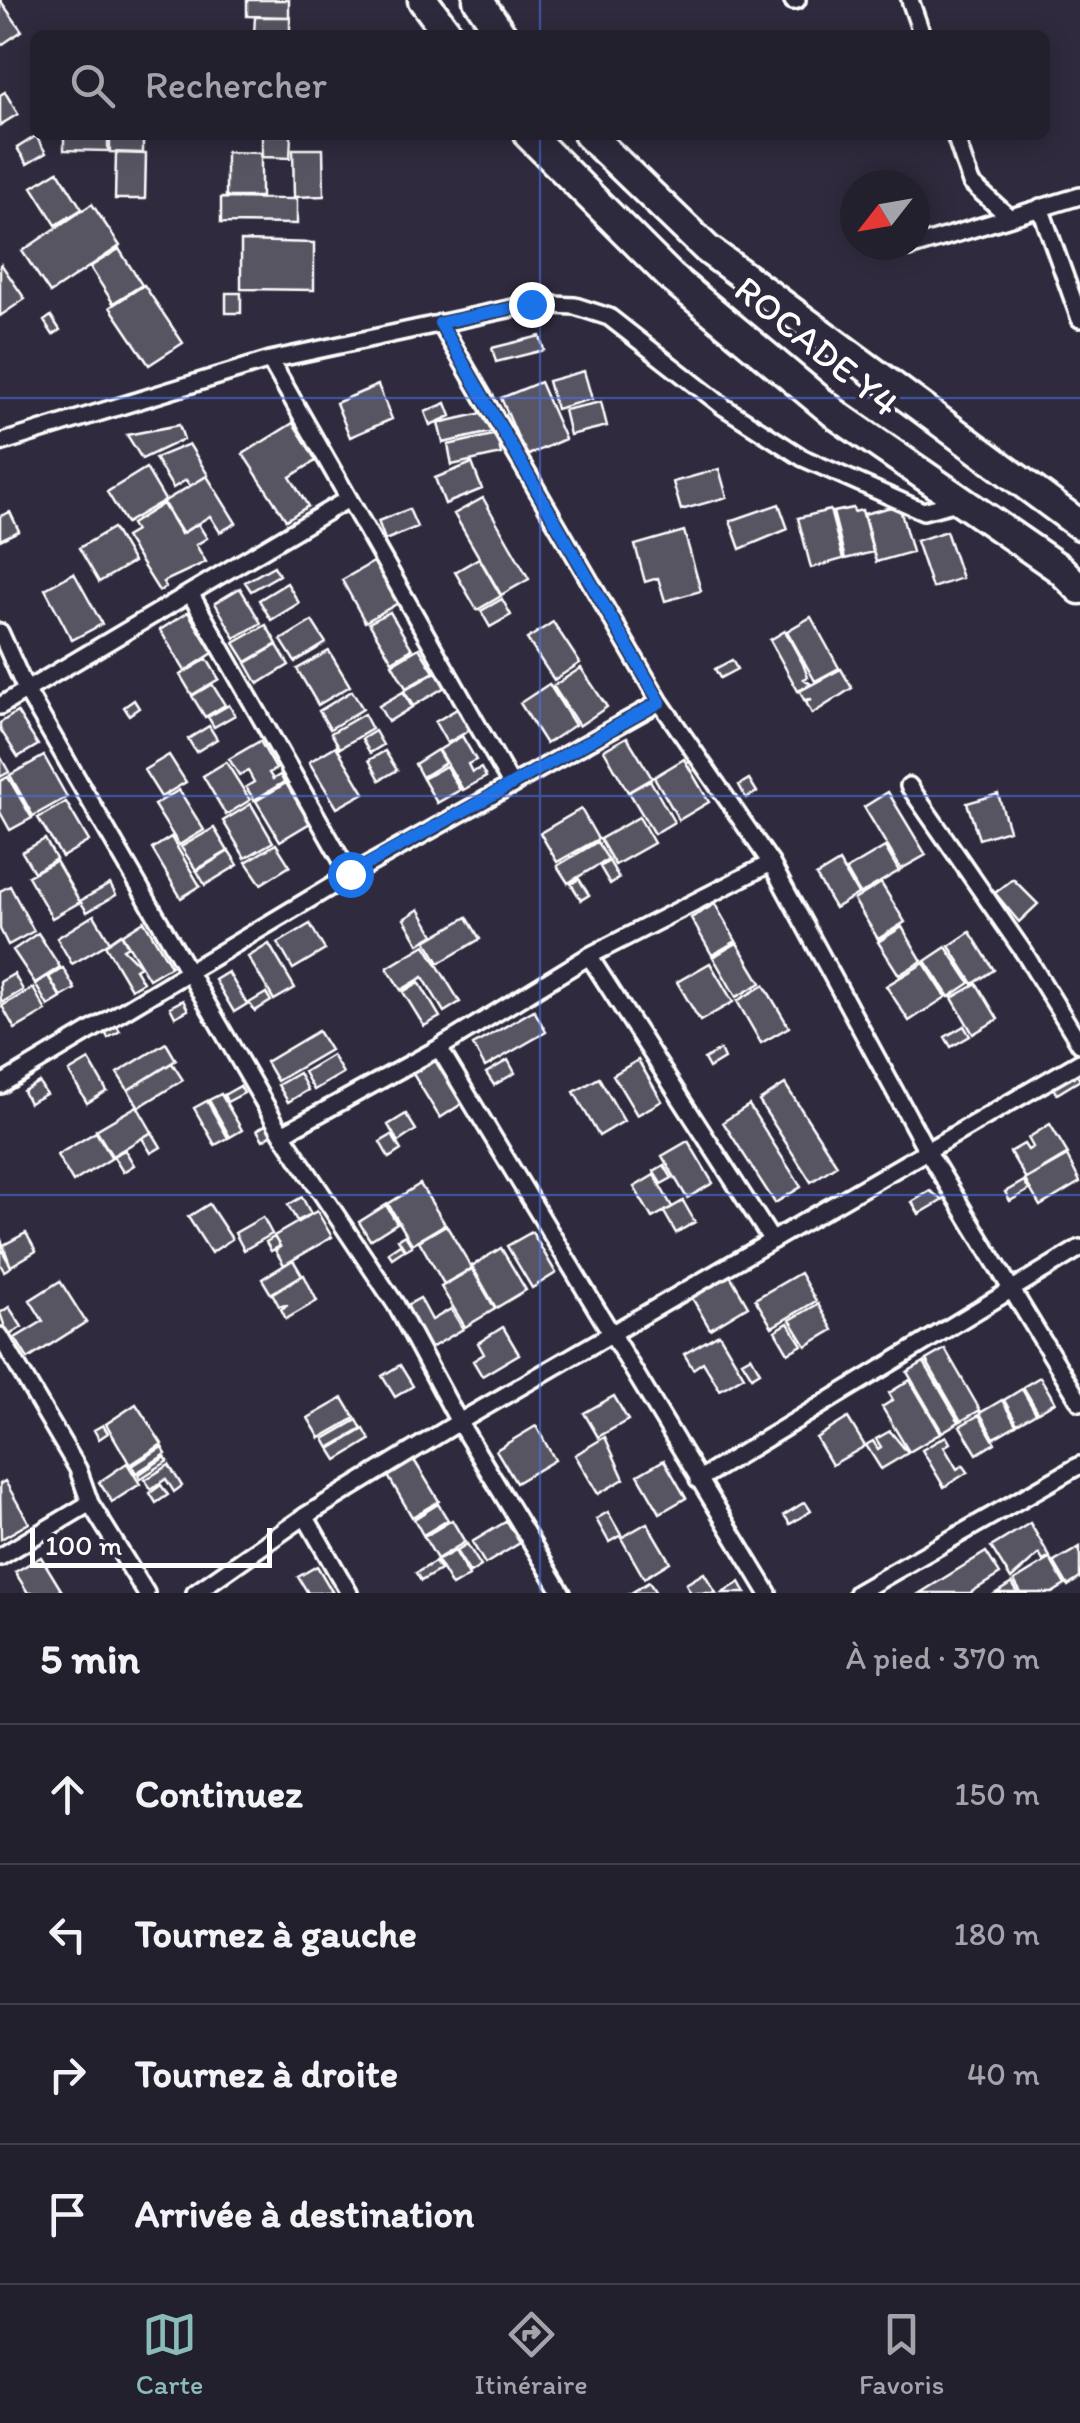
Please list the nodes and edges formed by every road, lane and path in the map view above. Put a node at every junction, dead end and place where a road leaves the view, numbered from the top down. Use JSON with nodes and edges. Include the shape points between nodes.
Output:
{"nodes":[{"id":1,"x":423,"y":0,"type":"edge"},
{"id":2,"x":478,"y":0,"type":"edge"},
{"id":3,"x":910,"y":0,"type":"edge"},
{"id":4,"x":444,"y":30,"type":"edge"},
{"id":5,"x":499,"y":30,"type":"edge"},
{"id":6,"x":920,"y":30,"type":"edge"},
{"id":7,"x":534,"y":140,"type":"edge"},
{"id":8,"x":594,"y":140,"type":"edge"},
{"id":9,"x":957,"y":140,"type":"edge"},
{"id":10,"x":1080,"y":196,"type":"edge"},
{"id":11,"x":1040,"y":207,"type":"junction"},
{"id":12,"x":1008,"y":216,"type":"junction"},
{"id":13,"x":930,"y":241,"type":"edge"},
{"id":14,"x":1080,"y":319,"type":"edge"},
{"id":15,"x":440,"y":323,"type":"junction"},
{"id":16,"x":270,"y":360,"type":"junction"},
{"id":17,"x":0,"y":443,"type":"edge"},
{"id":18,"x":348,"y":499,"type":"junction"},
{"id":19,"x":961,"y":500,"type":"junction"},
{"id":20,"x":1080,"y":524,"type":"edge"},
{"id":21,"x":1080,"y":589,"type":"edge"},
{"id":22,"x":190,"y":593,"type":"junction"},
{"id":23,"x":0,"y":632,"type":"edge"},
{"id":24,"x":26,"y":690,"type":"junction"},
{"id":25,"x":660,"y":702,"type":"junction"},
{"id":26,"x":0,"y":706,"type":"edge"},
{"id":27,"x":512,"y":786,"type":"junction"},
{"id":28,"x":909,"y":786,"type":"dead end"},
{"id":29,"x":771,"y":863,"type":"junction"},
{"id":30,"x":350,"y":874,"type":"junction"},
{"id":31,"x":589,"y":956,"type":"junction"},
{"id":32,"x":190,"y":974,"type":"junction"},
{"id":33,"x":1080,"y":1044,"type":"edge"},
{"id":34,"x":439,"y":1048,"type":"junction"},
{"id":35,"x":1080,"y":1062,"type":"edge"},
{"id":36,"x":0,"y":1085,"type":"edge"},
{"id":37,"x":282,"y":1134,"type":"junction"},
{"id":38,"x":926,"y":1150,"type":"junction"},
{"id":39,"x":770,"y":1239,"type":"junction"},
{"id":40,"x":1080,"y":1248,"type":"edge"},
{"id":41,"x":1010,"y":1290,"type":"junction"},
{"id":42,"x":613,"y":1333,"type":"junction"},
{"id":43,"x":0,"y":1336,"type":"edge"},
{"id":44,"x":1080,"y":1402,"type":"edge"},
{"id":45,"x":458,"y":1422,"type":"junction"},
{"id":46,"x":1080,"y":1465,"type":"edge"},
{"id":47,"x":698,"y":1480,"type":"junction"},
{"id":48,"x":90,"y":1502,"type":"junction"},
{"id":49,"x":305,"y":1516,"type":"junction"},
{"id":50,"x":0,"y":1557,"type":"edge"},
{"id":51,"x":146,"y":1593,"type":"edge"},
{"id":52,"x":195,"y":1593,"type":"edge"},
{"id":53,"x":349,"y":1593,"type":"edge"},
{"id":54,"x":562,"y":1593,"type":"edge"},
{"id":55,"x":768,"y":1593,"type":"edge"},
{"id":56,"x":857,"y":1593,"type":"edge"}],
"edges":[{"from":1,"to":4,"type":"highway"},
{"from":2,"to":5,"type":"highway"},
{"from":3,"to":6,"type":"street"},
{"from":7,"to":19,"type":"highway","name":"ROCADE Y4","via":[[671,277],[838,416]]},
{"from":8,"to":20,"type":"highway","name":"ROCADE Y4","via":[[707,249]]},
{"from":9,"to":12,"type":"street","via":[[971,184]]},
{"from":10,"to":11,"type":"street"},
{"from":11,"to":12,"type":"street"},
{"from":11,"to":14,"type":"street"},
{"from":12,"to":13,"type":"street"},
{"from":15,"to":16,"type":"street"},
{"from":15,"to":19,"type":"street","via":[[531,304],[594,310],[803,458],[923,511]]},
{"from":15,"to":25,"type":"street"},
{"from":16,"to":17,"type":"street"},
{"from":16,"to":18,"type":"street"},
{"from":18,"to":22,"type":"street"},
{"from":18,"to":27,"type":"street"},
{"from":19,"to":21,"type":"highway","name":"ROCADE Y4"},
{"from":22,"to":24,"type":"street"},
{"from":22,"to":30,"type":"street"},
{"from":23,"to":24,"type":"street"},
{"from":24,"to":26,"type":"street"},
{"from":24,"to":32,"type":"street"},
{"from":25,"to":27,"type":"street"},
{"from":25,"to":29,"type":"street"},
{"from":27,"to":30,"type":"street"},
{"from":28,"to":33,"type":"street"},
{"from":29,"to":31,"type":"street"},
{"from":29,"to":38,"type":"street"},
{"from":30,"to":32,"type":"street"},
{"from":31,"to":34,"type":"street"},
{"from":31,"to":39,"type":"street"},
{"from":32,"to":36,"type":"street"},
{"from":32,"to":37,"type":"street"},
{"from":34,"to":37,"type":"street"},
{"from":34,"to":42,"type":"street"},
{"from":35,"to":38,"type":"street"},
{"from":37,"to":45,"type":"street","via":[[396,1305]]},
{"from":38,"to":39,"type":"street"},
{"from":38,"to":41,"type":"street"},
{"from":39,"to":42,"type":"street"},
{"from":40,"to":41,"type":"street"},
{"from":41,"to":44,"type":"street"},
{"from":41,"to":47,"type":"street"},
{"from":42,"to":45,"type":"street"},
{"from":42,"to":47,"type":"street"},
{"from":43,"to":48,"type":"street"},
{"from":45,"to":49,"type":"street"},
{"from":45,"to":54,"type":"street"},
{"from":46,"to":56,"type":"street"},
{"from":47,"to":55,"type":"street"},
{"from":48,"to":50,"type":"street"},
{"from":48,"to":51,"type":"street"},
{"from":49,"to":52,"type":"street"},
{"from":49,"to":53,"type":"street"}]}
